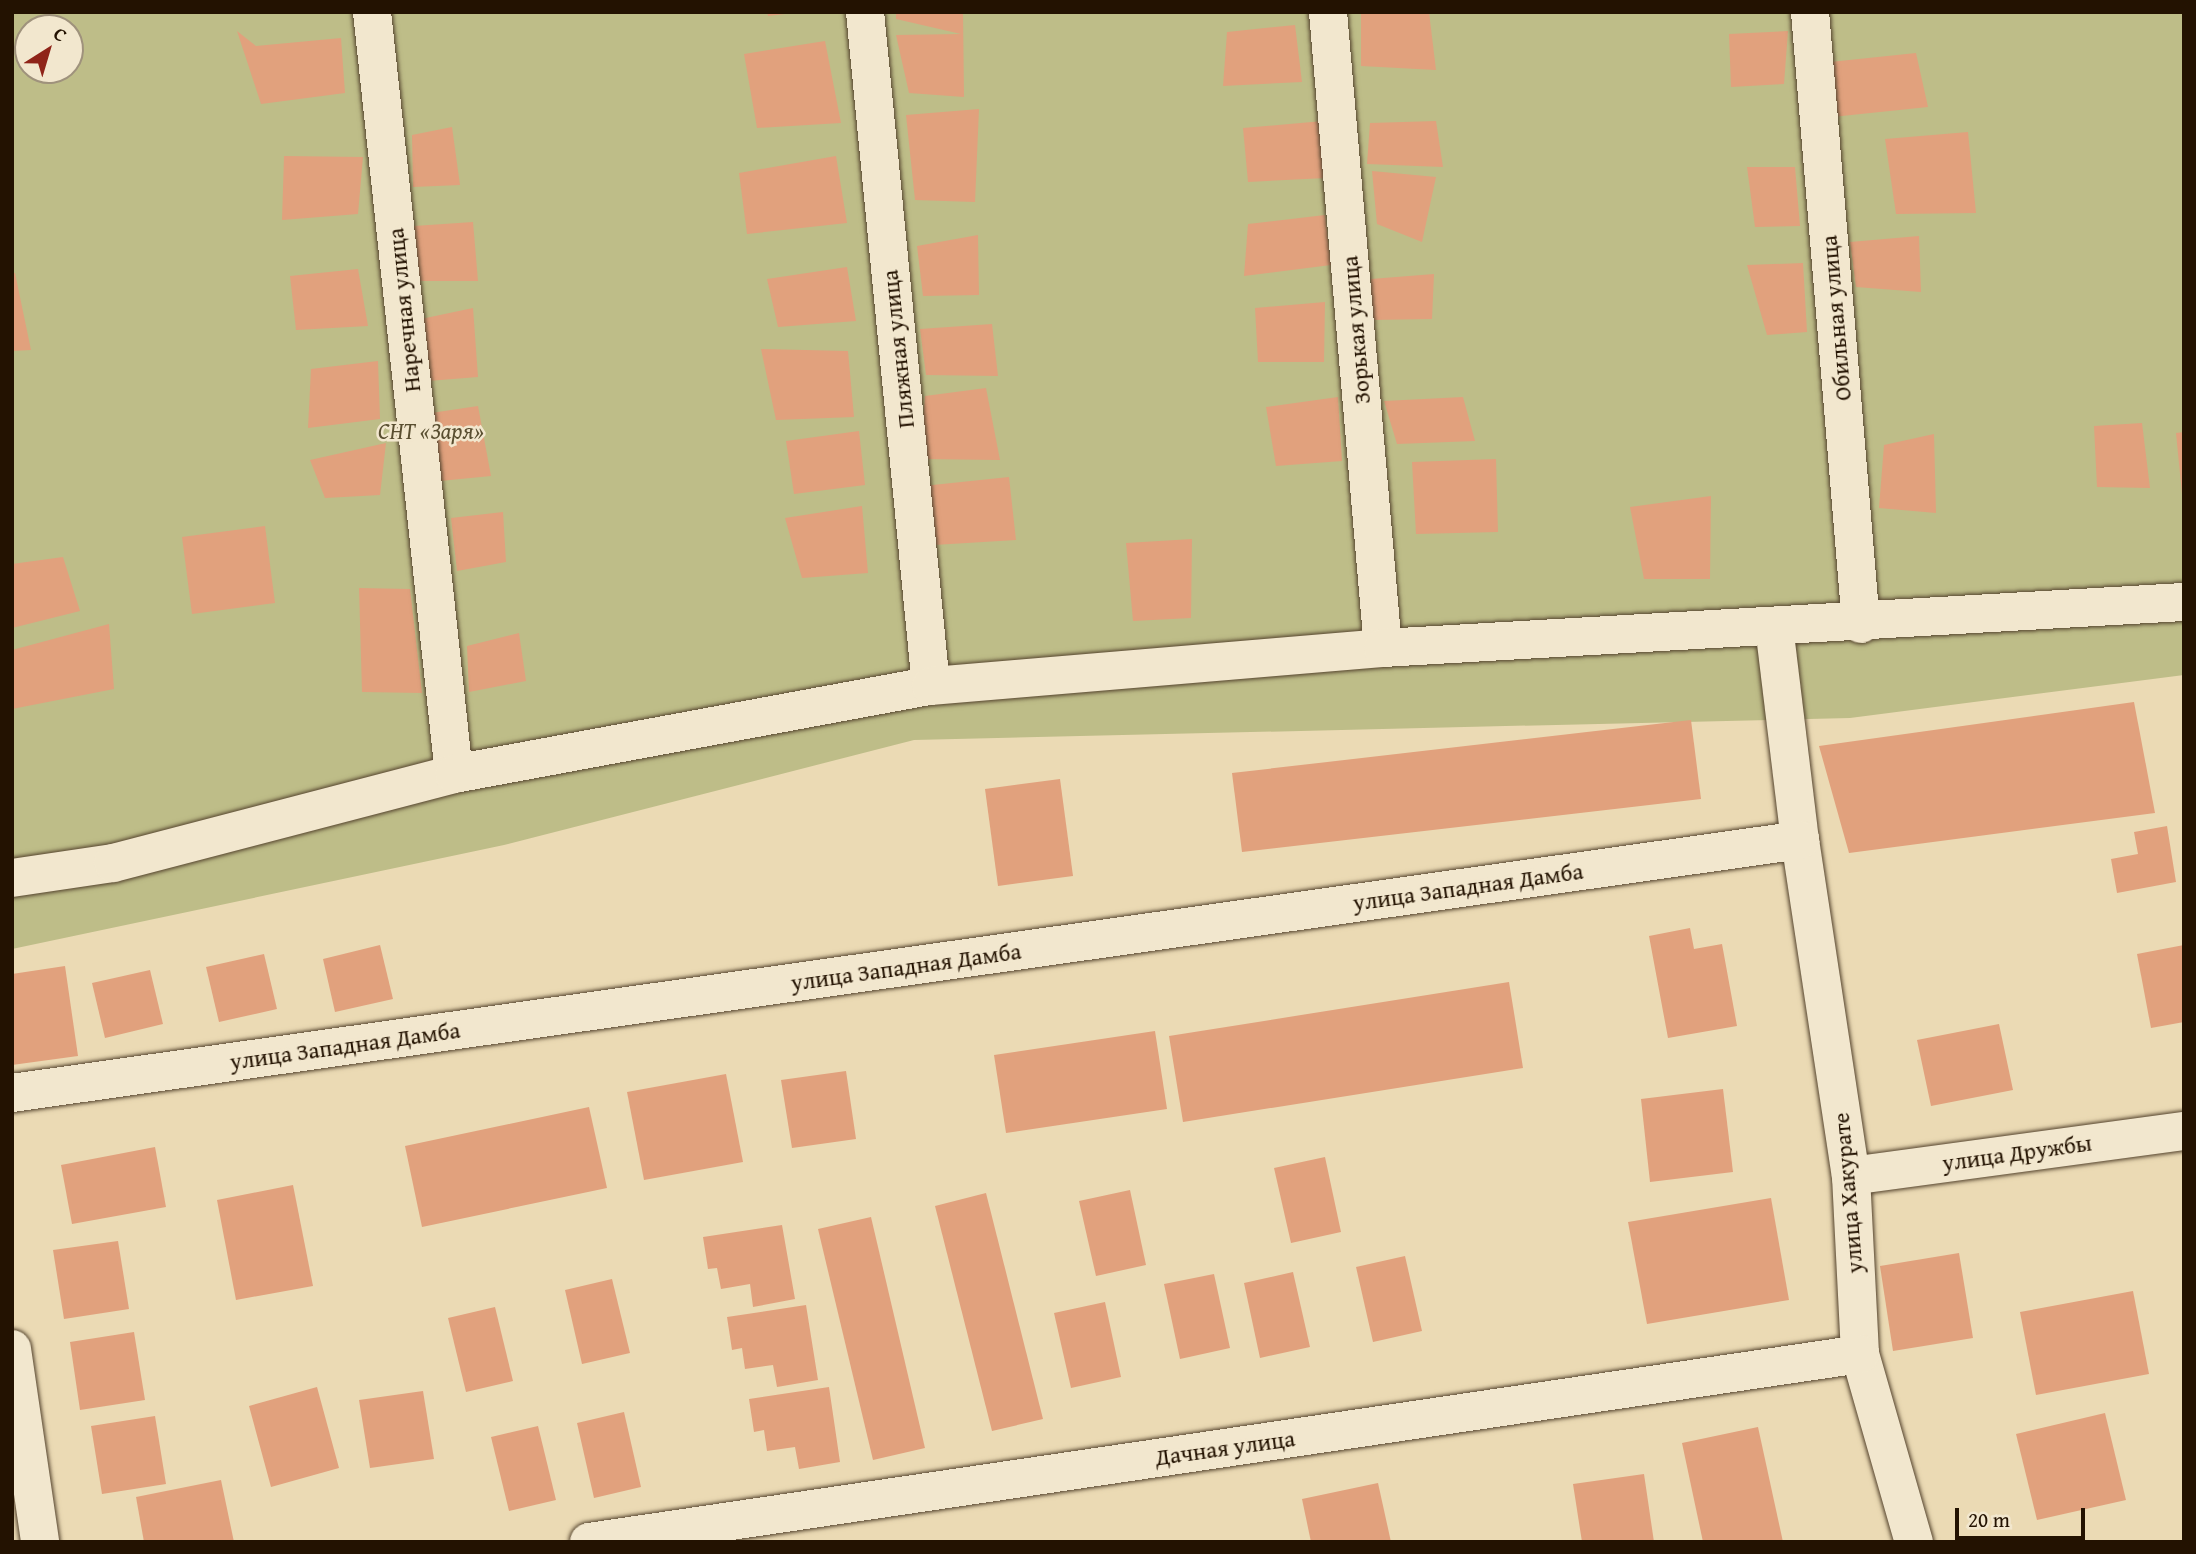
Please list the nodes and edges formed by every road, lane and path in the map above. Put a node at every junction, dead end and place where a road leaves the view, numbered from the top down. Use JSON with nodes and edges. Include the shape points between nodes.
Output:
{"nodes":[{"id":1,"x":372,"y":12,"type":"edge"},
{"id":2,"x":865,"y":12,"type":"edge"},
{"id":3,"x":1328,"y":12,"type":"edge"},
{"id":4,"x":1810,"y":12,"type":"edge"},
{"id":5,"x":2184,"y":602,"type":"edge"},
{"id":6,"x":1861,"y":624,"type":"junction"},
{"id":7,"x":1773,"y":626,"type":"junction"},
{"id":8,"x":1383,"y":648,"type":"junction"},
{"id":9,"x":931,"y":686,"type":"junction"},
{"id":10,"x":454,"y":774,"type":"junction"},
{"id":11,"x":1800,"y":840,"type":"junction"},
{"id":12,"x":12,"y":878,"type":"edge"},
{"id":13,"x":12,"y":1093,"type":"edge"},
{"id":14,"x":2184,"y":1130,"type":"edge"},
{"id":15,"x":1851,"y":1176,"type":"junction"},
{"id":16,"x":12,"y":1349,"type":"edge"},
{"id":17,"x":1860,"y":1354,"type":"junction"},
{"id":18,"x":40,"y":1542,"type":"edge"},
{"id":19,"x":589,"y":1542,"type":"edge"},
{"id":20,"x":1914,"y":1542,"type":"edge"}],
"edges":[{"from":1,"to":10,"type":"street","name":"Наречная улица"},
{"from":2,"to":9,"type":"street","name":"Пляжная улица"},
{"from":3,"to":8,"type":"street","name":"Зорькая улица"},
{"from":4,"to":6,"type":"street","name":"Обильная улица"},
{"from":5,"to":6,"type":"street"},
{"from":6,"to":7,"type":"street"},
{"from":7,"to":8,"type":"street"},
{"from":7,"to":11,"type":"street","name":"улица Хакурате"},
{"from":8,"to":9,"type":"street"},
{"from":9,"to":10,"type":"street"},
{"from":10,"to":12,"type":"street","via":[[113,863]]},
{"from":11,"to":13,"type":"street","name":"улица Западная Дамба"},
{"from":11,"to":15,"type":"street","name":"улица Хакурате"},
{"from":14,"to":15,"type":"street","name":"улица Дружбы"},
{"from":15,"to":17,"type":"street","name":"улица Хакурате"},
{"from":16,"to":18,"type":"street"},
{"from":17,"to":19,"type":"street","name":"Дачная улица"},
{"from":17,"to":20,"type":"street","name":"улица Хакурате"}]}
